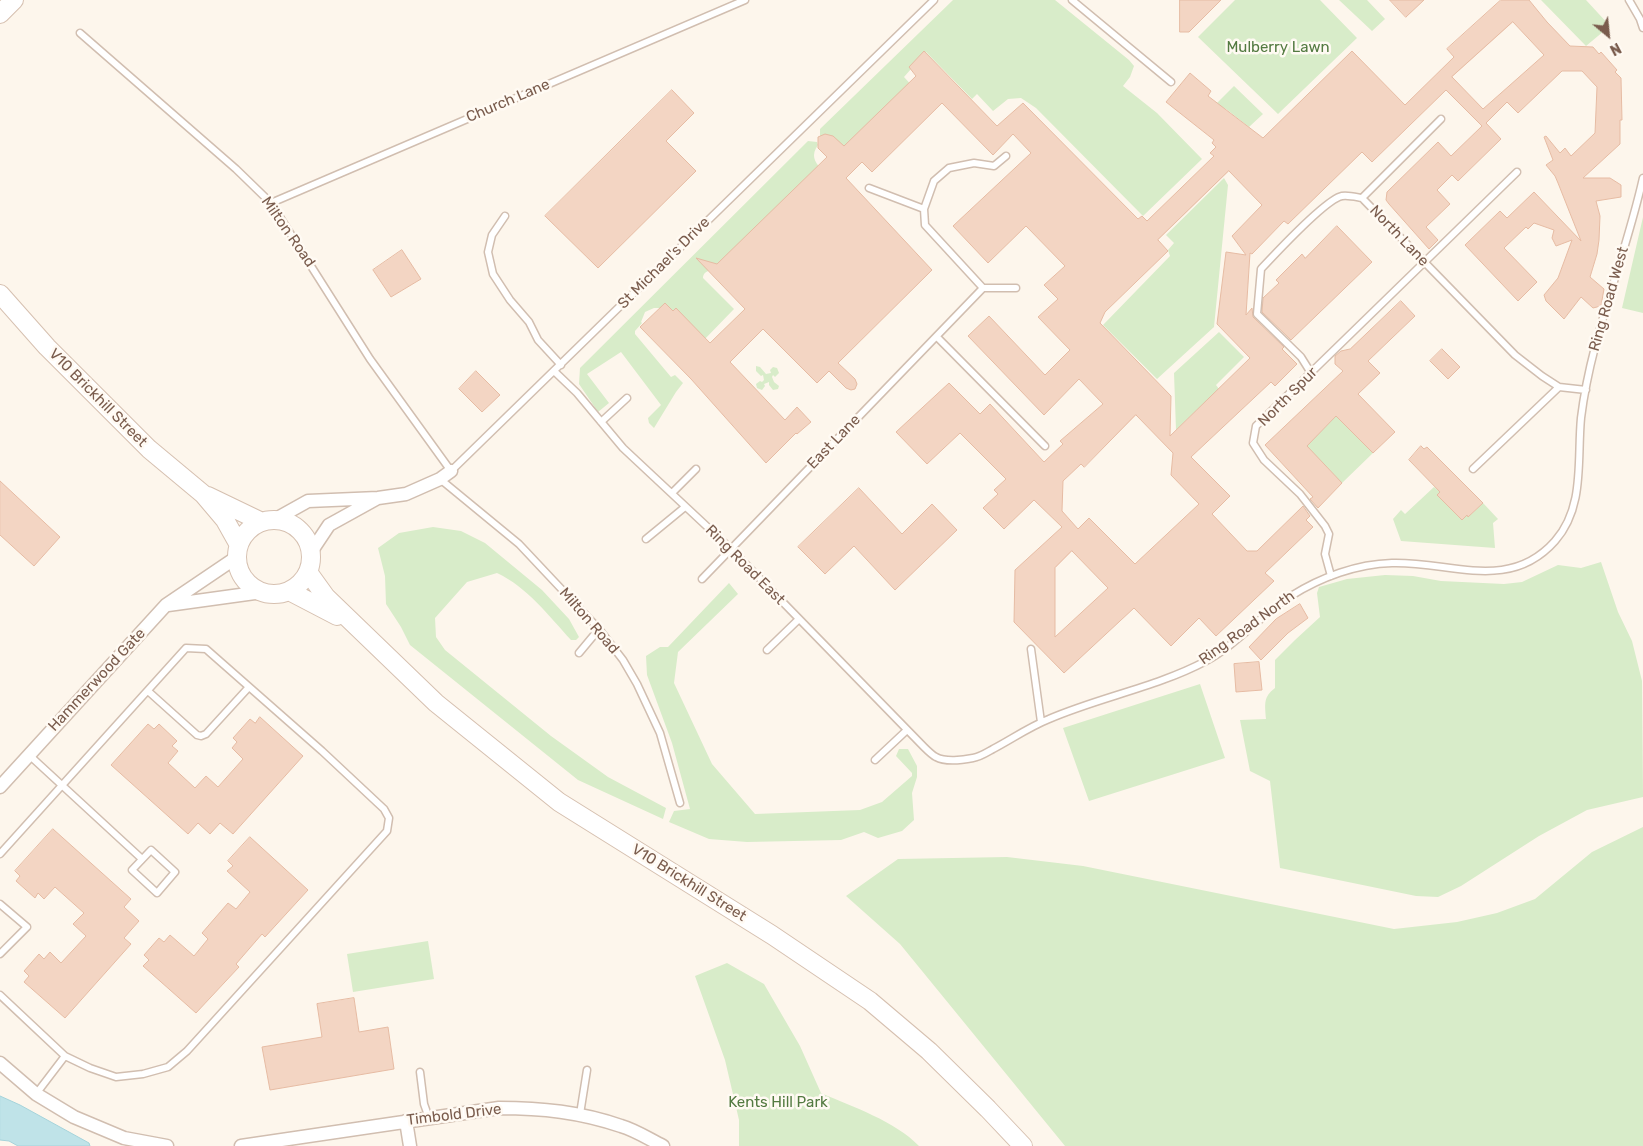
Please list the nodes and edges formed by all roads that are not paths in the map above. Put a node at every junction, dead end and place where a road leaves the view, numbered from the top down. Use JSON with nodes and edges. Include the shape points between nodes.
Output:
{"nodes":[{"id":1,"x":14,"y":0,"type":"edge"},
{"id":2,"x":745,"y":0,"type":"edge"},
{"id":3,"x":934,"y":0,"type":"edge"},
{"id":4,"x":1072,"y":0,"type":"edge"},
{"id":5,"x":1629,"y":0,"type":"edge"},
{"id":6,"x":0,"y":14,"type":"edge"},
{"id":7,"x":1643,"y":28,"type":"edge"},
{"id":8,"x":80,"y":33,"type":"dead end"},
{"id":9,"x":1171,"y":82,"type":"dead end"},
{"id":10,"x":1441,"y":119,"type":"dead end"},
{"id":11,"x":1006,"y":156,"type":"dead end"},
{"id":12,"x":1517,"y":172,"type":"dead end"},
{"id":13,"x":1643,"y":178,"type":"edge"},
{"id":14,"x":869,"y":188,"type":"dead end"},
{"id":15,"x":1362,"y":198,"type":"junction"},
{"id":16,"x":272,"y":203,"type":"junction"},
{"id":17,"x":924,"y":210,"type":"junction"},
{"id":18,"x":505,"y":216,"type":"dead end"},
{"id":19,"x":1424,"y":262,"type":"junction"},
{"id":20,"x":983,"y":288,"type":"junction"},
{"id":21,"x":1016,"y":288,"type":"dead end"},
{"id":22,"x":5,"y":299,"type":"edge"},
{"id":23,"x":937,"y":337,"type":"junction"},
{"id":24,"x":561,"y":365,"type":"junction"},
{"id":25,"x":554,"y":371,"type":"junction"},
{"id":26,"x":1311,"y":373,"type":"junction"},
{"id":27,"x":1560,"y":387,"type":"junction"},
{"id":28,"x":1586,"y":390,"type":"junction"},
{"id":29,"x":627,"y":398,"type":"dead end"},
{"id":30,"x":600,"y":422,"type":"junction"},
{"id":31,"x":1045,"y":446,"type":"dead end"},
{"id":32,"x":696,"y":469,"type":"dead end"},
{"id":33,"x":1473,"y":469,"type":"dead end"},
{"id":34,"x":451,"y":471,"type":"junction"},
{"id":35,"x":440,"y":479,"type":"junction"},
{"id":36,"x":672,"y":493,"type":"junction"},
{"id":37,"x":203,"y":494,"type":"junction"},
{"id":38,"x":378,"y":498,"type":"junction"},
{"id":39,"x":685,"y":507,"type":"junction"},
{"id":40,"x":268,"y":521,"type":"junction"},
{"id":41,"x":646,"y":539,"type":"dead end"},
{"id":42,"x":731,"y":549,"type":"junction"},
{"id":43,"x":238,"y":551,"type":"junction"},
{"id":44,"x":311,"y":552,"type":"junction"},
{"id":45,"x":308,"y":572,"type":"junction"},
{"id":46,"x":1331,"y":576,"type":"junction"},
{"id":47,"x":702,"y":579,"type":"dead end"},
{"id":48,"x":289,"y":591,"type":"junction"},
{"id":49,"x":262,"y":592,"type":"junction"},
{"id":50,"x":166,"y":605,"type":"junction"},
{"id":51,"x":799,"y":619,"type":"junction"},
{"id":52,"x":352,"y":623,"type":"junction"},
{"id":53,"x":599,"y":629,"type":"junction"},
{"id":54,"x":1031,"y":649,"type":"dead end"},
{"id":55,"x":767,"y":650,"type":"dead end"},
{"id":56,"x":579,"y":653,"type":"dead end"},
{"id":57,"x":248,"y":687,"type":"junction"},
{"id":58,"x":148,"y":691,"type":"junction"},
{"id":59,"x":1041,"y":722,"type":"junction"},
{"id":60,"x":906,"y":730,"type":"junction"},
{"id":61,"x":28,"y":754,"type":"junction"},
{"id":62,"x":937,"y":758,"type":"joint"},
{"id":63,"x":876,"y":760,"type":"dead end"},
{"id":64,"x":62,"y":786,"type":"junction"},
{"id":65,"x":0,"y":787,"type":"edge"},
{"id":66,"x":680,"y":803,"type":"dead end"},
{"id":67,"x":0,"y":854,"type":"edge"},
{"id":68,"x":142,"y":860,"type":"junction"},
{"id":69,"x":0,"y":904,"type":"edge"},
{"id":70,"x":0,"y":954,"type":"edge"},
{"id":71,"x":0,"y":995,"type":"edge"},
{"id":72,"x":66,"y":1056,"type":"junction"},
{"id":73,"x":0,"y":1063,"type":"edge"},
{"id":74,"x":587,"y":1070,"type":"dead end"},
{"id":75,"x":420,"y":1072,"type":"dead end"},
{"id":76,"x":36,"y":1094,"type":"junction"},
{"id":77,"x":580,"y":1114,"type":"junction"},
{"id":78,"x":428,"y":1118,"type":"junction"},
{"id":79,"x":406,"y":1122,"type":"junction"},
{"id":80,"x":111,"y":1140,"type":"edge"},
{"id":81,"x":168,"y":1146,"type":"edge"},
{"id":82,"x":240,"y":1146,"type":"edge"},
{"id":83,"x":410,"y":1146,"type":"edge"},
{"id":84,"x":663,"y":1146,"type":"edge"},
{"id":85,"x":1023,"y":1146,"type":"edge"}],
"edges":[{"from":1,"to":6,"type":"street"},
{"from":2,"to":16,"type":"lane","name":"Church Lane"},
{"from":3,"to":24,"type":"lane","name":"St Michael's Drive"},
{"from":4,"to":9,"type":"lane"},
{"from":5,"to":7,"type":"lane"},
{"from":8,"to":16,"type":"lane","name":"Milton Road"},
{"from":10,"to":15,"type":"lane"},
{"from":11,"to":17,"type":"lane","via":[[994,166],[974,163],[949,168],[934,181]]},
{"from":12,"to":19,"type":"lane","name":"North Spur"},
{"from":13,"to":28,"type":"lane","name":"Ring Road West"},
{"from":14,"to":17,"type":"lane"},
{"from":15,"to":19,"type":"lane","name":"North Lane"},
{"from":15,"to":26,"type":"lane","name":"North Lane","via":[[1343,196],[1333,200],[1260,269],[1257,314],[1301,357]]},
{"from":16,"to":34,"type":"lane","name":"Milton Road","via":[[370,359]]},
{"from":17,"to":20,"type":"lane","via":[[925,225]]},
{"from":18,"to":24,"type":"lane","via":[[492,235],[488,252],[493,274],[529,322],[538,340]]},
{"from":19,"to":26,"type":"lane","name":"North Spur"},
{"from":19,"to":27,"type":"lane","name":"North Lane","via":[[1515,355]]},
{"from":20,"to":21,"type":"lane"},
{"from":20,"to":23,"type":"lane","name":"East Lane"},
{"from":22,"to":37,"type":"street","name":"V10 Brickhill Street","via":[[149,449]]},
{"from":23,"to":31,"type":"lane"},
{"from":23,"to":42,"type":"lane","name":"East Lane"},
{"from":24,"to":25,"type":"lane","name":"St Michael's Drive"},
{"from":25,"to":30,"type":"lane","name":"Ring Road East"},
{"from":25,"to":34,"type":"lane","name":"St Michael's Drive"},
{"from":26,"to":46,"type":"lane","name":"North Spur","via":[[1256,426],[1253,443],[1264,460],[1300,494],[1325,526],[1329,534],[1325,554]]},
{"from":27,"to":28,"type":"lane","name":"North Lane"},
{"from":27,"to":33,"type":"lane"},
{"from":28,"to":46,"type":"lane","name":"Ring Road North","via":[[1578,489],[1571,516],[1547,549],[1510,570],[1484,572],[1421,563],[1389,563]]},
{"from":29,"to":30,"type":"lane"},
{"from":30,"to":36,"type":"lane","name":"Ring Road East"},
{"from":32,"to":36,"type":"lane"},
{"from":34,"to":35,"type":"street","name":"St Michael's Drive"},
{"from":35,"to":38,"type":"street","name":"St Michael's Drive","via":[[406,494]]},
{"from":35,"to":53,"type":"lane","name":"Milton Road","via":[[519,544]]},
{"from":36,"to":39,"type":"lane","name":"Ring Road East"},
{"from":37,"to":40,"type":"street","name":"V10 Brickhill Street"},
{"from":37,"to":43,"type":"street","name":"V10 Brickhill Street","via":[[225,520]]},
{"from":38,"to":40,"type":"street","name":"St Michael's Drive","via":[[308,501]]},
{"from":38,"to":44,"type":"street","name":"St Michael's Drive","via":[[329,525]]},
{"from":39,"to":41,"type":"lane"},
{"from":39,"to":42,"type":"lane","name":"Ring Road East"},
{"from":40,"to":43,"type":"street","via":[[252,527]]},
{"from":40,"to":44,"type":"street","via":[[294,526],[308,542]]},
{"from":42,"to":47,"type":"lane","name":"East Lane"},
{"from":42,"to":51,"type":"lane","name":"Ring Road East"},
{"from":43,"to":49,"type":"street","via":[[238,568],[243,579]]},
{"from":43,"to":50,"type":"street","name":"Hammerwood Gate"},
{"from":44,"to":45,"type":"street"},
{"from":45,"to":48,"type":"street"},
{"from":45,"to":52,"type":"street","name":"V10 Brickhill Street","via":[[326,598]]},
{"from":46,"to":59,"type":"lane","name":"Ring Road North","via":[[1272,608],[1208,660]]},
{"from":48,"to":49,"type":"street"},
{"from":48,"to":52,"type":"street","name":"V10 Brickhill Street"},
{"from":49,"to":50,"type":"street"},
{"from":50,"to":61,"type":"street","name":"Hammerwood Gate"},
{"from":51,"to":55,"type":"lane"},
{"from":51,"to":60,"type":"lane","name":"Ring Road East"},
{"from":52,"to":85,"type":"street","name":"V10 Brickhill Street","via":[[436,704],[559,802],[772,935],[870,1001],[928,1051]]},
{"from":53,"to":56,"type":"lane"},
{"from":53,"to":66,"type":"lane","name":"Milton Road","via":[[623,660],[660,733]]},
{"from":54,"to":59,"type":"lane"},
{"from":57,"to":58,"type":"lane","via":[[206,649],[186,648]]},
{"from":57,"to":58,"type":"lane","via":[[206,734],[200,736]]},
{"from":57,"to":72,"type":"lane","via":[[384,809],[389,818],[387,831],[187,1051],[168,1067],[116,1077]]},
{"from":58,"to":64,"type":"lane"},
{"from":59,"to":62,"type":"lane","name":"Ring Road North","via":[[977,758]]},
{"from":60,"to":62,"type":"lane","name":"Ring Road East"},
{"from":60,"to":63,"type":"lane"},
{"from":61,"to":64,"type":"lane"},
{"from":61,"to":65,"type":"street","name":"Hammerwood Gate"},
{"from":64,"to":67,"type":"lane"},
{"from":64,"to":68,"type":"lane"},
{"from":68,"to":68,"type":"lane","via":[[132,870],[157,892],[175,872],[151,850]]},
{"from":69,"to":70,"type":"lane","via":[[26,927]]},
{"from":71,"to":72,"type":"lane"},
{"from":72,"to":76,"type":"lane"},
{"from":73,"to":76,"type":"street"},
{"from":74,"to":77,"type":"lane"},
{"from":75,"to":78,"type":"lane"},
{"from":76,"to":80,"type":"street"},
{"from":77,"to":78,"type":"street","name":"Timbold Drive","via":[[538,1108],[499,1108]]},
{"from":77,"to":84,"type":"street","name":"Timbold Drive","via":[[623,1126]]},
{"from":78,"to":79,"type":"street","name":"Timbold Drive"},
{"from":79,"to":82,"type":"street","name":"Timbold Drive"},
{"from":79,"to":83,"type":"street"},
{"from":80,"to":81,"type":"street","via":[[124,1138]]}]}
